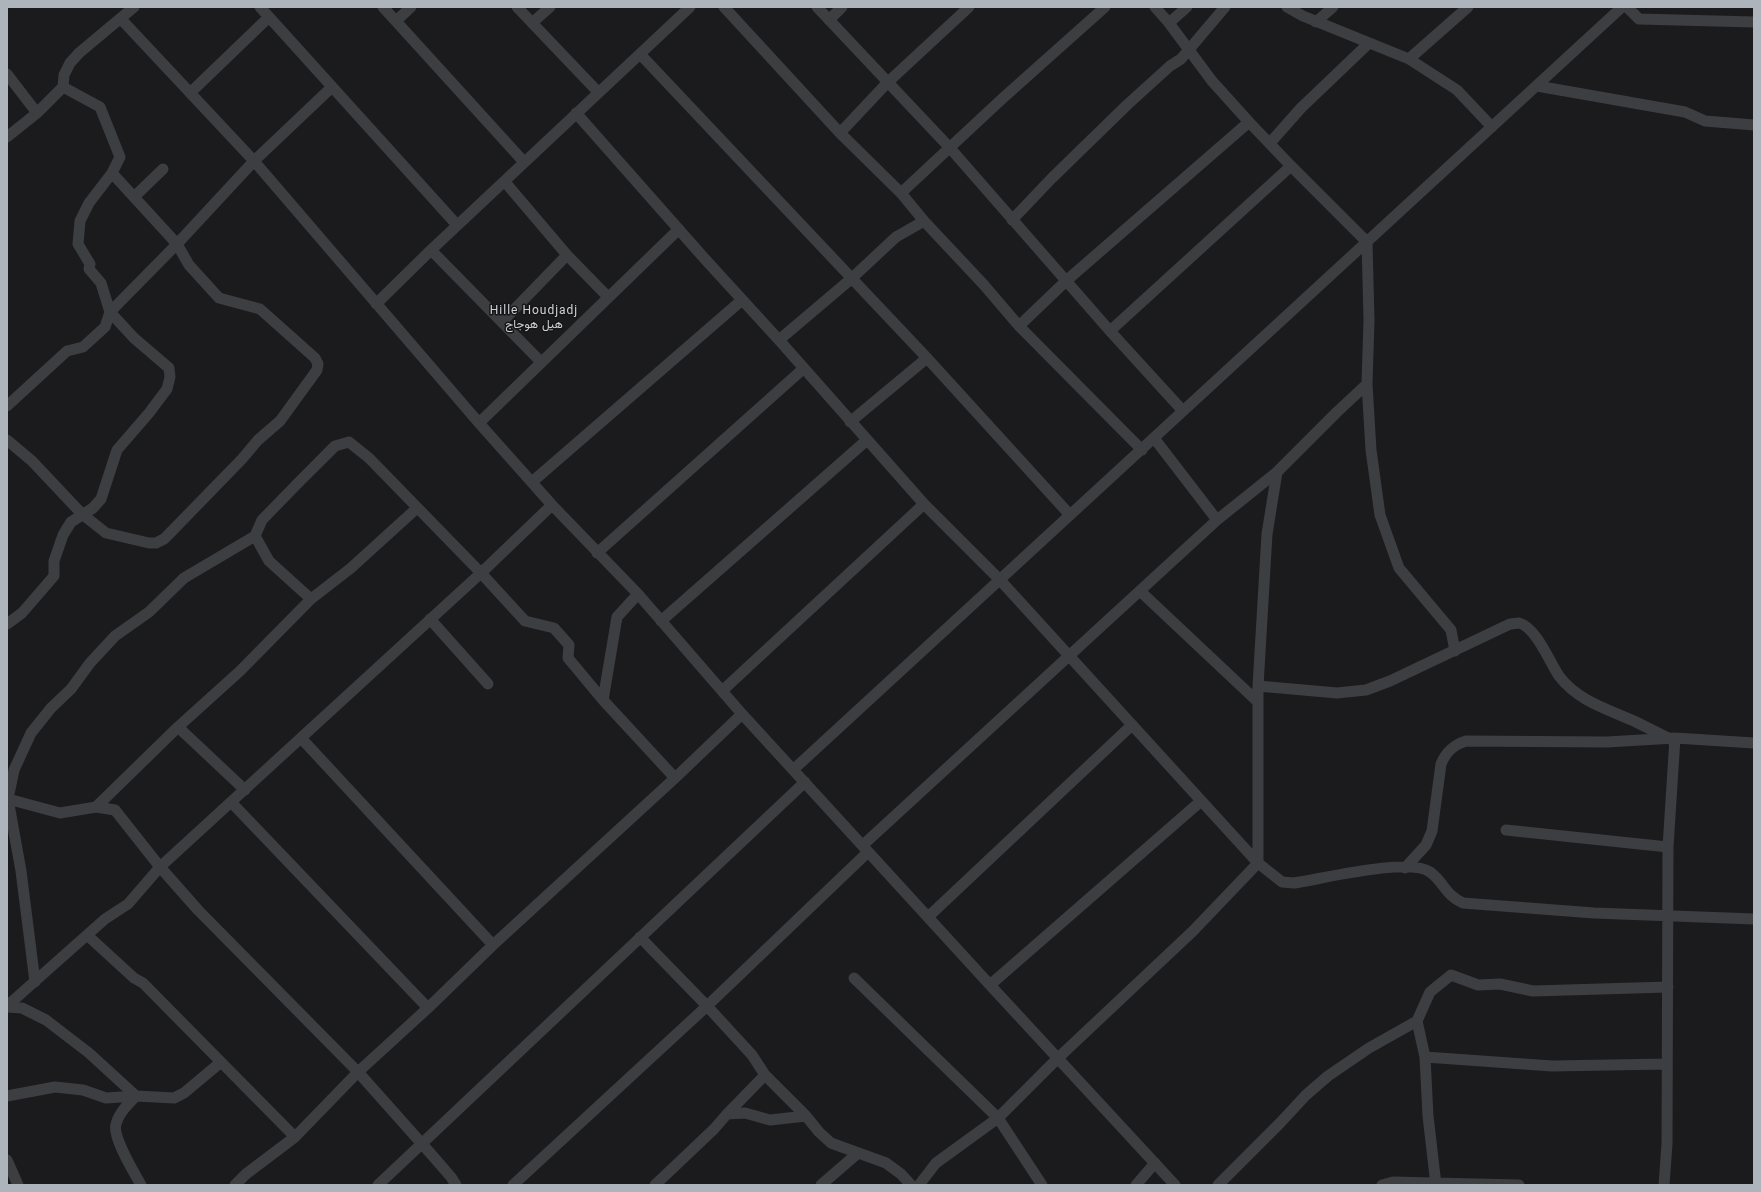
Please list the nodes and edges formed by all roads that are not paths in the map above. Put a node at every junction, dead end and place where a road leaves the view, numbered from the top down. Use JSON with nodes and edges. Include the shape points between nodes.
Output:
{"nodes":[{"id":1,"x":134,"y":7,"type":"edge"},
{"id":2,"x":260,"y":7,"type":"edge"},
{"id":3,"x":384,"y":7,"type":"edge"},
{"id":4,"x":411,"y":7,"type":"edge"},
{"id":5,"x":517,"y":7,"type":"edge"},
{"id":6,"x":550,"y":7,"type":"edge"},
{"id":7,"x":690,"y":7,"type":"edge"},
{"id":8,"x":724,"y":7,"type":"edge"},
{"id":9,"x":817,"y":7,"type":"edge"},
{"id":10,"x":842,"y":7,"type":"edge"},
{"id":11,"x":969,"y":7,"type":"edge"},
{"id":12,"x":1105,"y":7,"type":"edge"},
{"id":13,"x":1155,"y":7,"type":"edge"},
{"id":14,"x":1187,"y":7,"type":"edge"},
{"id":15,"x":1225,"y":7,"type":"edge"},
{"id":16,"x":1287,"y":7,"type":"edge"},
{"id":17,"x":1333,"y":7,"type":"edge"},
{"id":18,"x":1468,"y":7,"type":"edge"},
{"id":19,"x":1622,"y":7,"type":"edge"},
{"id":20,"x":1627,"y":7,"type":"edge"},
{"id":21,"x":269,"y":17,"type":"junction"},
{"id":22,"x":121,"y":19,"type":"junction"},
{"id":23,"x":829,"y":20,"type":"junction"},
{"id":24,"x":396,"y":21,"type":"junction"},
{"id":25,"x":1316,"y":22,"type":"junction"},
{"id":26,"x":1754,"y":22,"type":"edge"},
{"id":27,"x":532,"y":23,"type":"junction"},
{"id":28,"x":1169,"y":23,"type":"junction"},
{"id":29,"x":1369,"y":43,"type":"junction"},
{"id":30,"x":1189,"y":49,"type":"junction"},
{"id":31,"x":640,"y":54,"type":"junction"},
{"id":32,"x":1409,"y":59,"type":"junction"},
{"id":33,"x":7,"y":74,"type":"edge"},
{"id":34,"x":887,"y":83,"type":"junction"},
{"id":35,"x":1537,"y":86,"type":"junction"},
{"id":36,"x":63,"y":87,"type":"junction"},
{"id":37,"x":332,"y":87,"type":"junction"},
{"id":38,"x":598,"y":92,"type":"junction"},
{"id":39,"x":190,"y":93,"type":"junction"},
{"id":40,"x":37,"y":113,"type":"junction"},
{"id":41,"x":576,"y":113,"type":"junction"},
{"id":42,"x":1249,"y":122,"type":"junction"},
{"id":43,"x":1754,"y":125,"type":"edge"},
{"id":44,"x":1492,"y":127,"type":"junction"},
{"id":45,"x":840,"y":132,"type":"junction"},
{"id":46,"x":7,"y":137,"type":"edge"},
{"id":47,"x":1270,"y":142,"type":"junction"},
{"id":48,"x":950,"y":148,"type":"junction"},
{"id":49,"x":254,"y":161,"type":"junction"},
{"id":50,"x":524,"y":162,"type":"junction"},
{"id":51,"x":1291,"y":166,"type":"junction"},
{"id":52,"x":163,"y":169,"type":"dead end"},
{"id":53,"x":112,"y":173,"type":"junction"},
{"id":54,"x":504,"y":182,"type":"junction"},
{"id":55,"x":901,"y":193,"type":"junction"},
{"id":56,"x":134,"y":197,"type":"junction"},
{"id":57,"x":1012,"y":220,"type":"junction"},
{"id":58,"x":924,"y":221,"type":"junction"},
{"id":59,"x":457,"y":225,"type":"junction"},
{"id":60,"x":679,"y":229,"type":"junction"},
{"id":61,"x":1367,"y":242,"type":"junction"},
{"id":62,"x":177,"y":244,"type":"junction"},
{"id":63,"x":430,"y":250,"type":"junction"},
{"id":64,"x":567,"y":255,"type":"junction"},
{"id":65,"x":851,"y":279,"type":"junction"},
{"id":66,"x":1066,"y":281,"type":"junction"},
{"id":67,"x":608,"y":297,"type":"junction"},
{"id":68,"x":742,"y":300,"type":"junction"},
{"id":69,"x":376,"y":304,"type":"junction"},
{"id":70,"x":110,"y":312,"type":"junction"},
{"id":71,"x":502,"y":322,"type":"junction"},
{"id":72,"x":1019,"y":326,"type":"junction"},
{"id":73,"x":1110,"y":331,"type":"junction"},
{"id":74,"x":779,"y":340,"type":"junction"},
{"id":75,"x":927,"y":358,"type":"junction"},
{"id":76,"x":541,"y":362,"type":"junction"},
{"id":77,"x":803,"y":369,"type":"junction"},
{"id":78,"x":1367,"y":384,"type":"junction"},
{"id":79,"x":7,"y":406,"type":"edge"},
{"id":80,"x":1183,"y":411,"type":"junction"},
{"id":81,"x":850,"y":422,"type":"junction"},
{"id":82,"x":479,"y":423,"type":"junction"},
{"id":83,"x":1154,"y":438,"type":"junction"},
{"id":84,"x":7,"y":440,"type":"edge"},
{"id":85,"x":867,"y":440,"type":"junction"},
{"id":86,"x":1142,"y":450,"type":"junction"},
{"id":87,"x":1277,"y":472,"type":"junction"},
{"id":88,"x":532,"y":482,"type":"junction"},
{"id":89,"x":924,"y":504,"type":"junction"},
{"id":90,"x":552,"y":505,"type":"junction"},
{"id":91,"x":417,"y":508,"type":"junction"},
{"id":92,"x":82,"y":514,"type":"junction"},
{"id":93,"x":1070,"y":515,"type":"junction"},
{"id":94,"x":1217,"y":520,"type":"junction"},
{"id":95,"x":255,"y":536,"type":"junction"},
{"id":96,"x":597,"y":553,"type":"junction"},
{"id":97,"x":481,"y":573,"type":"junction"},
{"id":98,"x":1000,"y":580,"type":"junction"},
{"id":99,"x":1140,"y":591,"type":"junction"},
{"id":100,"x":638,"y":594,"type":"junction"},
{"id":101,"x":311,"y":599,"type":"junction"},
{"id":102,"x":430,"y":619,"type":"junction"},
{"id":103,"x":661,"y":621,"type":"junction"},
{"id":104,"x":7,"y":624,"type":"edge"},
{"id":105,"x":1455,"y":651,"type":"junction"},
{"id":106,"x":1070,"y":656,"type":"junction"},
{"id":107,"x":488,"y":684,"type":"dead end"},
{"id":108,"x":1258,"y":686,"type":"junction"},
{"id":109,"x":722,"y":691,"type":"junction"},
{"id":110,"x":603,"y":700,"type":"junction"},
{"id":111,"x":1258,"y":702,"type":"junction"},
{"id":112,"x":742,"y":714,"type":"junction"},
{"id":113,"x":1132,"y":725,"type":"junction"},
{"id":114,"x":178,"y":726,"type":"junction"},
{"id":115,"x":301,"y":738,"type":"junction"},
{"id":116,"x":1673,"y":738,"type":"junction"},
{"id":117,"x":1754,"y":743,"type":"edge"},
{"id":118,"x":794,"y":769,"type":"junction"},
{"id":119,"x":676,"y":778,"type":"junction"},
{"id":120,"x":806,"y":782,"type":"junction"},
{"id":121,"x":244,"y":790,"type":"junction"},
{"id":122,"x":8,"y":799,"type":"junction"},
{"id":123,"x":1201,"y":801,"type":"junction"},
{"id":124,"x":231,"y":802,"type":"junction"},
{"id":125,"x":96,"y":807,"type":"junction"},
{"id":126,"x":1506,"y":830,"type":"dead end"},
{"id":127,"x":1668,"y":847,"type":"junction"},
{"id":128,"x":866,"y":848,"type":"junction"},
{"id":129,"x":1258,"y":863,"type":"junction"},
{"id":130,"x":160,"y":867,"type":"junction"},
{"id":131,"x":1405,"y":868,"type":"junction"},
{"id":132,"x":928,"y":917,"type":"junction"},
{"id":133,"x":1669,"y":917,"type":"junction"},
{"id":134,"x":1754,"y":919,"type":"edge"},
{"id":135,"x":87,"y":935,"type":"junction"},
{"id":136,"x":640,"y":937,"type":"junction"},
{"id":137,"x":493,"y":945,"type":"junction"},
{"id":138,"x":854,"y":978,"type":"dead end"},
{"id":139,"x":35,"y":982,"type":"junction"},
{"id":140,"x":990,"y":986,"type":"junction"},
{"id":141,"x":1668,"y":987,"type":"junction"},
{"id":142,"x":707,"y":1006,"type":"junction"},
{"id":143,"x":7,"y":1007,"type":"edge"},
{"id":144,"x":428,"y":1008,"type":"junction"},
{"id":145,"x":1417,"y":1021,"type":"junction"},
{"id":146,"x":1425,"y":1058,"type":"junction"},
{"id":147,"x":1057,"y":1059,"type":"junction"},
{"id":148,"x":221,"y":1062,"type":"junction"},
{"id":149,"x":1667,"y":1064,"type":"junction"},
{"id":150,"x":358,"y":1072,"type":"junction"},
{"id":151,"x":765,"y":1075,"type":"junction"},
{"id":152,"x":7,"y":1096,"type":"edge"},
{"id":153,"x":136,"y":1096,"type":"junction"},
{"id":154,"x":727,"y":1114,"type":"junction"},
{"id":155,"x":806,"y":1116,"type":"junction"},
{"id":156,"x":998,"y":1118,"type":"junction"},
{"id":157,"x":296,"y":1137,"type":"junction"},
{"id":158,"x":421,"y":1143,"type":"junction"},
{"id":159,"x":858,"y":1153,"type":"junction"},
{"id":160,"x":7,"y":1160,"type":"edge"},
{"id":161,"x":1154,"y":1163,"type":"junction"},
{"id":162,"x":1436,"y":1184,"type":"edge"},
{"id":163,"x":18,"y":1185,"type":"edge"},
{"id":164,"x":141,"y":1185,"type":"edge"},
{"id":165,"x":235,"y":1185,"type":"edge"},
{"id":166,"x":378,"y":1185,"type":"edge"},
{"id":167,"x":456,"y":1185,"type":"edge"},
{"id":168,"x":513,"y":1185,"type":"edge"},
{"id":169,"x":655,"y":1185,"type":"edge"},
{"id":170,"x":821,"y":1185,"type":"edge"},
{"id":171,"x":911,"y":1185,"type":"edge"},
{"id":172,"x":919,"y":1185,"type":"edge"},
{"id":173,"x":1042,"y":1185,"type":"edge"},
{"id":174,"x":1136,"y":1185,"type":"edge"},
{"id":175,"x":1175,"y":1185,"type":"edge"},
{"id":176,"x":1218,"y":1185,"type":"edge"},
{"id":177,"x":1382,"y":1185,"type":"edge"},
{"id":178,"x":1513,"y":1185,"type":"edge"},
{"id":179,"x":1519,"y":1185,"type":"edge"},
{"id":180,"x":1664,"y":1185,"type":"edge"}],
"edges":[{"from":1,"to":22,"type":"street"},
{"from":2,"to":21,"type":"street"},
{"from":3,"to":24,"type":"street"},
{"from":4,"to":24,"type":"street"},
{"from":5,"to":27,"type":"street"},
{"from":6,"to":27,"type":"street"},
{"from":7,"to":31,"type":"street"},
{"from":8,"to":45,"type":"street"},
{"from":9,"to":23,"type":"street"},
{"from":10,"to":23,"type":"street"},
{"from":11,"to":34,"type":"street"},
{"from":12,"to":48,"type":"street"},
{"from":13,"to":28,"type":"street"},
{"from":14,"to":28,"type":"street"},
{"from":15,"to":30,"type":"street"},
{"from":16,"to":25,"type":"street"},
{"from":17,"to":25,"type":"street"},
{"from":18,"to":32,"type":"street"},
{"from":19,"to":35,"type":"street"},
{"from":20,"to":26,"type":"street","via":[[1639,19]]},
{"from":21,"to":37,"type":"street"},
{"from":21,"to":39,"type":"street"},
{"from":22,"to":36,"type":"street","via":[[70,63],[64,74]]},
{"from":22,"to":39,"type":"street"},
{"from":23,"to":34,"type":"street"},
{"from":24,"to":50,"type":"street"},
{"from":25,"to":29,"type":"street"},
{"from":27,"to":38,"type":"street"},
{"from":28,"to":30,"type":"street"},
{"from":29,"to":32,"type":"street"},
{"from":29,"to":47,"type":"street","via":[[1301,108]]},
{"from":30,"to":42,"type":"street","via":[[1212,81]]},
{"from":30,"to":57,"type":"street","via":[[1181,59],[1128,104]]},
{"from":31,"to":38,"type":"street"},
{"from":31,"to":65,"type":"street"},
{"from":32,"to":44,"type":"street","via":[[1457,90]]},
{"from":33,"to":40,"type":"street"},
{"from":34,"to":45,"type":"street"},
{"from":34,"to":48,"type":"street"},
{"from":35,"to":43,"type":"street","via":[[1685,112],[1705,121]]},
{"from":35,"to":44,"type":"street"},
{"from":36,"to":40,"type":"street"},
{"from":36,"to":53,"type":"street","via":[[100,107],[120,157]]},
{"from":37,"to":49,"type":"street"},
{"from":37,"to":59,"type":"street"},
{"from":38,"to":41,"type":"street"},
{"from":39,"to":49,"type":"street"},
{"from":40,"to":46,"type":"street"},
{"from":41,"to":50,"type":"street"},
{"from":41,"to":60,"type":"street"},
{"from":42,"to":47,"type":"street"},
{"from":42,"to":66,"type":"street"},
{"from":44,"to":61,"type":"street"},
{"from":45,"to":55,"type":"street"},
{"from":47,"to":51,"type":"street"},
{"from":48,"to":55,"type":"street"},
{"from":48,"to":57,"type":"street"},
{"from":49,"to":62,"type":"street"},
{"from":49,"to":69,"type":"street"},
{"from":50,"to":54,"type":"street"},
{"from":51,"to":61,"type":"street"},
{"from":51,"to":73,"type":"street"},
{"from":52,"to":56,"type":"street"},
{"from":53,"to":56,"type":"street"},
{"from":53,"to":70,"type":"street","via":[[80,221],[78,244],[90,264],[89,269],[100,283]]},
{"from":54,"to":59,"type":"street"},
{"from":54,"to":64,"type":"street"},
{"from":55,"to":58,"type":"street"},
{"from":56,"to":62,"type":"street"},
{"from":57,"to":66,"type":"street"},
{"from":58,"to":65,"type":"street","via":[[896,237]]},
{"from":58,"to":72,"type":"street","via":[[984,284]]},
{"from":59,"to":63,"type":"street"},
{"from":60,"to":67,"type":"street"},
{"from":60,"to":68,"type":"street"},
{"from":61,"to":78,"type":"street"},
{"from":61,"to":80,"type":"street"},
{"from":62,"to":70,"type":"street"},
{"from":62,"to":92,"type":"street","via":[[189,265],[219,298],[260,309],[315,358],[317,370],[280,421],[258,440],[164,539],[149,543],[106,534]]},
{"from":63,"to":69,"type":"street"},
{"from":63,"to":71,"type":"street"},
{"from":64,"to":67,"type":"street"},
{"from":64,"to":71,"type":"street"},
{"from":65,"to":74,"type":"street"},
{"from":65,"to":75,"type":"street"},
{"from":66,"to":72,"type":"street"},
{"from":66,"to":73,"type":"street"},
{"from":67,"to":76,"type":"street"},
{"from":68,"to":74,"type":"street"},
{"from":68,"to":88,"type":"street"},
{"from":69,"to":82,"type":"street"},
{"from":70,"to":79,"type":"street","via":[[105,327],[83,347],[67,351]]},
{"from":70,"to":92,"type":"street","via":[[134,338],[169,368],[170,377],[167,389],[117,450],[101,499],[93,508]]},
{"from":71,"to":76,"type":"street"},
{"from":72,"to":86,"type":"street"},
{"from":73,"to":80,"type":"street"},
{"from":74,"to":77,"type":"street"},
{"from":75,"to":81,"type":"street"},
{"from":75,"to":93,"type":"street"},
{"from":76,"to":82,"type":"street"},
{"from":77,"to":81,"type":"street"},
{"from":77,"to":96,"type":"street"},
{"from":78,"to":87,"type":"street"},
{"from":78,"to":105,"type":"street","via":[[1371,450],[1380,515],[1399,568],[1451,630]]},
{"from":80,"to":83,"type":"street"},
{"from":81,"to":85,"type":"street"},
{"from":82,"to":88,"type":"street"},
{"from":83,"to":86,"type":"street"},
{"from":83,"to":94,"type":"street"},
{"from":84,"to":92,"type":"street","via":[[32,461]]},
{"from":85,"to":89,"type":"street"},
{"from":85,"to":103,"type":"street"},
{"from":86,"to":93,"type":"street"},
{"from":87,"to":94,"type":"street"},
{"from":87,"to":108,"type":"street","via":[[1267,534]]},
{"from":88,"to":90,"type":"street"},
{"from":89,"to":98,"type":"street"},
{"from":89,"to":109,"type":"street"},
{"from":90,"to":96,"type":"street"},
{"from":90,"to":97,"type":"street"},
{"from":91,"to":95,"type":"street","via":[[369,458],[349,442],[336,446],[303,477],[262,520]]},
{"from":91,"to":97,"type":"street"},
{"from":91,"to":101,"type":"street","via":[[351,568]]},
{"from":92,"to":104,"type":"street","via":[[70,522],[63,535],[54,561],[54,576],[22,613]]},
{"from":93,"to":98,"type":"street"},
{"from":94,"to":99,"type":"street"},
{"from":95,"to":101,"type":"street","via":[[269,561]]},
{"from":95,"to":122,"type":"street","via":[[184,578],[150,612],[115,636],[31,733],[14,770]]},
{"from":96,"to":100,"type":"street"},
{"from":97,"to":102,"type":"street"},
{"from":97,"to":110,"type":"street","via":[[525,620],[554,628],[569,645],[568,658]]},
{"from":98,"to":106,"type":"street"},
{"from":98,"to":118,"type":"street"},
{"from":99,"to":106,"type":"street"},
{"from":99,"to":111,"type":"street"},
{"from":100,"to":103,"type":"street"},
{"from":100,"to":110,"type":"street","via":[[617,617]]},
{"from":101,"to":114,"type":"street","via":[[240,671]]},
{"from":102,"to":107,"type":"street"},
{"from":102,"to":115,"type":"street"},
{"from":103,"to":109,"type":"street"},
{"from":105,"to":108,"type":"street","via":[[1366,690],[1337,693]]},
{"from":105,"to":116,"type":"street","via":[[1510,624],[1520,623],[1546,651],[1559,676],[1573,690],[1599,708]]},
{"from":106,"to":113,"type":"street"},
{"from":106,"to":128,"type":"street"},
{"from":108,"to":111,"type":"street"},
{"from":109,"to":112,"type":"street"},
{"from":110,"to":119,"type":"street"},
{"from":111,"to":129,"type":"street"},
{"from":112,"to":118,"type":"street"},
{"from":112,"to":119,"type":"street"},
{"from":113,"to":123,"type":"street"},
{"from":113,"to":132,"type":"street"},
{"from":114,"to":121,"type":"street"},
{"from":114,"to":125,"type":"street"},
{"from":115,"to":121,"type":"street"},
{"from":115,"to":137,"type":"street"},
{"from":116,"to":117,"type":"street"},
{"from":116,"to":127,"type":"street"},
{"from":116,"to":131,"type":"street","via":[[1607,742],[1466,741],[1457,744],[1441,764],[1432,831],[1426,844]]},
{"from":118,"to":120,"type":"street"},
{"from":119,"to":137,"type":"street"},
{"from":120,"to":128,"type":"street"},
{"from":120,"to":136,"type":"street"},
{"from":121,"to":124,"type":"street"},
{"from":122,"to":125,"type":"street","via":[[60,813]]},
{"from":122,"to":139,"type":"street","via":[[22,871]]},
{"from":123,"to":129,"type":"street"},
{"from":123,"to":140,"type":"street"},
{"from":124,"to":130,"type":"street"},
{"from":124,"to":144,"type":"street"},
{"from":125,"to":130,"type":"street","via":[[115,810]]},
{"from":126,"to":127,"type":"street"},
{"from":127,"to":133,"type":"street"},
{"from":128,"to":132,"type":"street"},
{"from":128,"to":142,"type":"street"},
{"from":129,"to":131,"type":"street","via":[[1288,884],[1376,869]]},
{"from":129,"to":147,"type":"street","via":[[1193,931]]},
{"from":130,"to":135,"type":"street","via":[[128,904]]},
{"from":130,"to":150,"type":"street","via":[[198,910]]},
{"from":131,"to":133,"type":"street","via":[[1430,872],[1453,899],[1463,903]]},
{"from":132,"to":140,"type":"street"},
{"from":133,"to":134,"type":"street"},
{"from":133,"to":141,"type":"street"},
{"from":135,"to":139,"type":"street"},
{"from":135,"to":148,"type":"street","via":[[134,978],[144,983]]},
{"from":136,"to":142,"type":"street"},
{"from":136,"to":158,"type":"street"},
{"from":137,"to":144,"type":"street"},
{"from":138,"to":156,"type":"street"},
{"from":139,"to":143,"type":"street"},
{"from":140,"to":147,"type":"street"},
{"from":141,"to":145,"type":"street","via":[[1533,991],[1500,984],[1478,985],[1451,975],[1430,992]]},
{"from":141,"to":149,"type":"street"},
{"from":142,"to":151,"type":"street","via":[[752,1055]]},
{"from":142,"to":168,"type":"street"},
{"from":143,"to":153,"type":"street","via":[[22,1008],[46,1020]]},
{"from":144,"to":150,"type":"street"},
{"from":145,"to":146,"type":"street"},
{"from":145,"to":176,"type":"street","via":[[1369,1048],[1328,1076]]},
{"from":146,"to":149,"type":"street","via":[[1552,1066]]},
{"from":146,"to":162,"type":"street","via":[[1428,1116]]},
{"from":147,"to":156,"type":"street"},
{"from":147,"to":161,"type":"street"},
{"from":148,"to":153,"type":"street","via":[[178,1097],[169,1099]]},
{"from":148,"to":157,"type":"street"},
{"from":149,"to":180,"type":"street"},
{"from":150,"to":157,"type":"street"},
{"from":150,"to":158,"type":"street"},
{"from":151,"to":154,"type":"street"},
{"from":151,"to":155,"type":"street"},
{"from":152,"to":153,"type":"street","via":[[54,1087],[83,1090],[106,1098]]},
{"from":153,"to":164,"type":"street","via":[[122,1112],[115,1126],[119,1144]]},
{"from":154,"to":155,"type":"street","via":[[745,1113],[770,1120]]},
{"from":154,"to":169,"type":"street"},
{"from":155,"to":159,"type":"street","via":[[831,1143]]},
{"from":156,"to":172,"type":"street","via":[[936,1162]]},
{"from":156,"to":173,"type":"street"},
{"from":157,"to":165,"type":"street"},
{"from":158,"to":166,"type":"street"},
{"from":158,"to":167,"type":"street"},
{"from":159,"to":170,"type":"street"},
{"from":159,"to":171,"type":"street","via":[[886,1163]]},
{"from":160,"to":163,"type":"street"},
{"from":161,"to":174,"type":"street"},
{"from":161,"to":175,"type":"street"},
{"from":162,"to":177,"type":"street","via":[[1393,1182]]},
{"from":162,"to":178,"type":"street"},
{"from":178,"to":179,"type":"street"}]}
